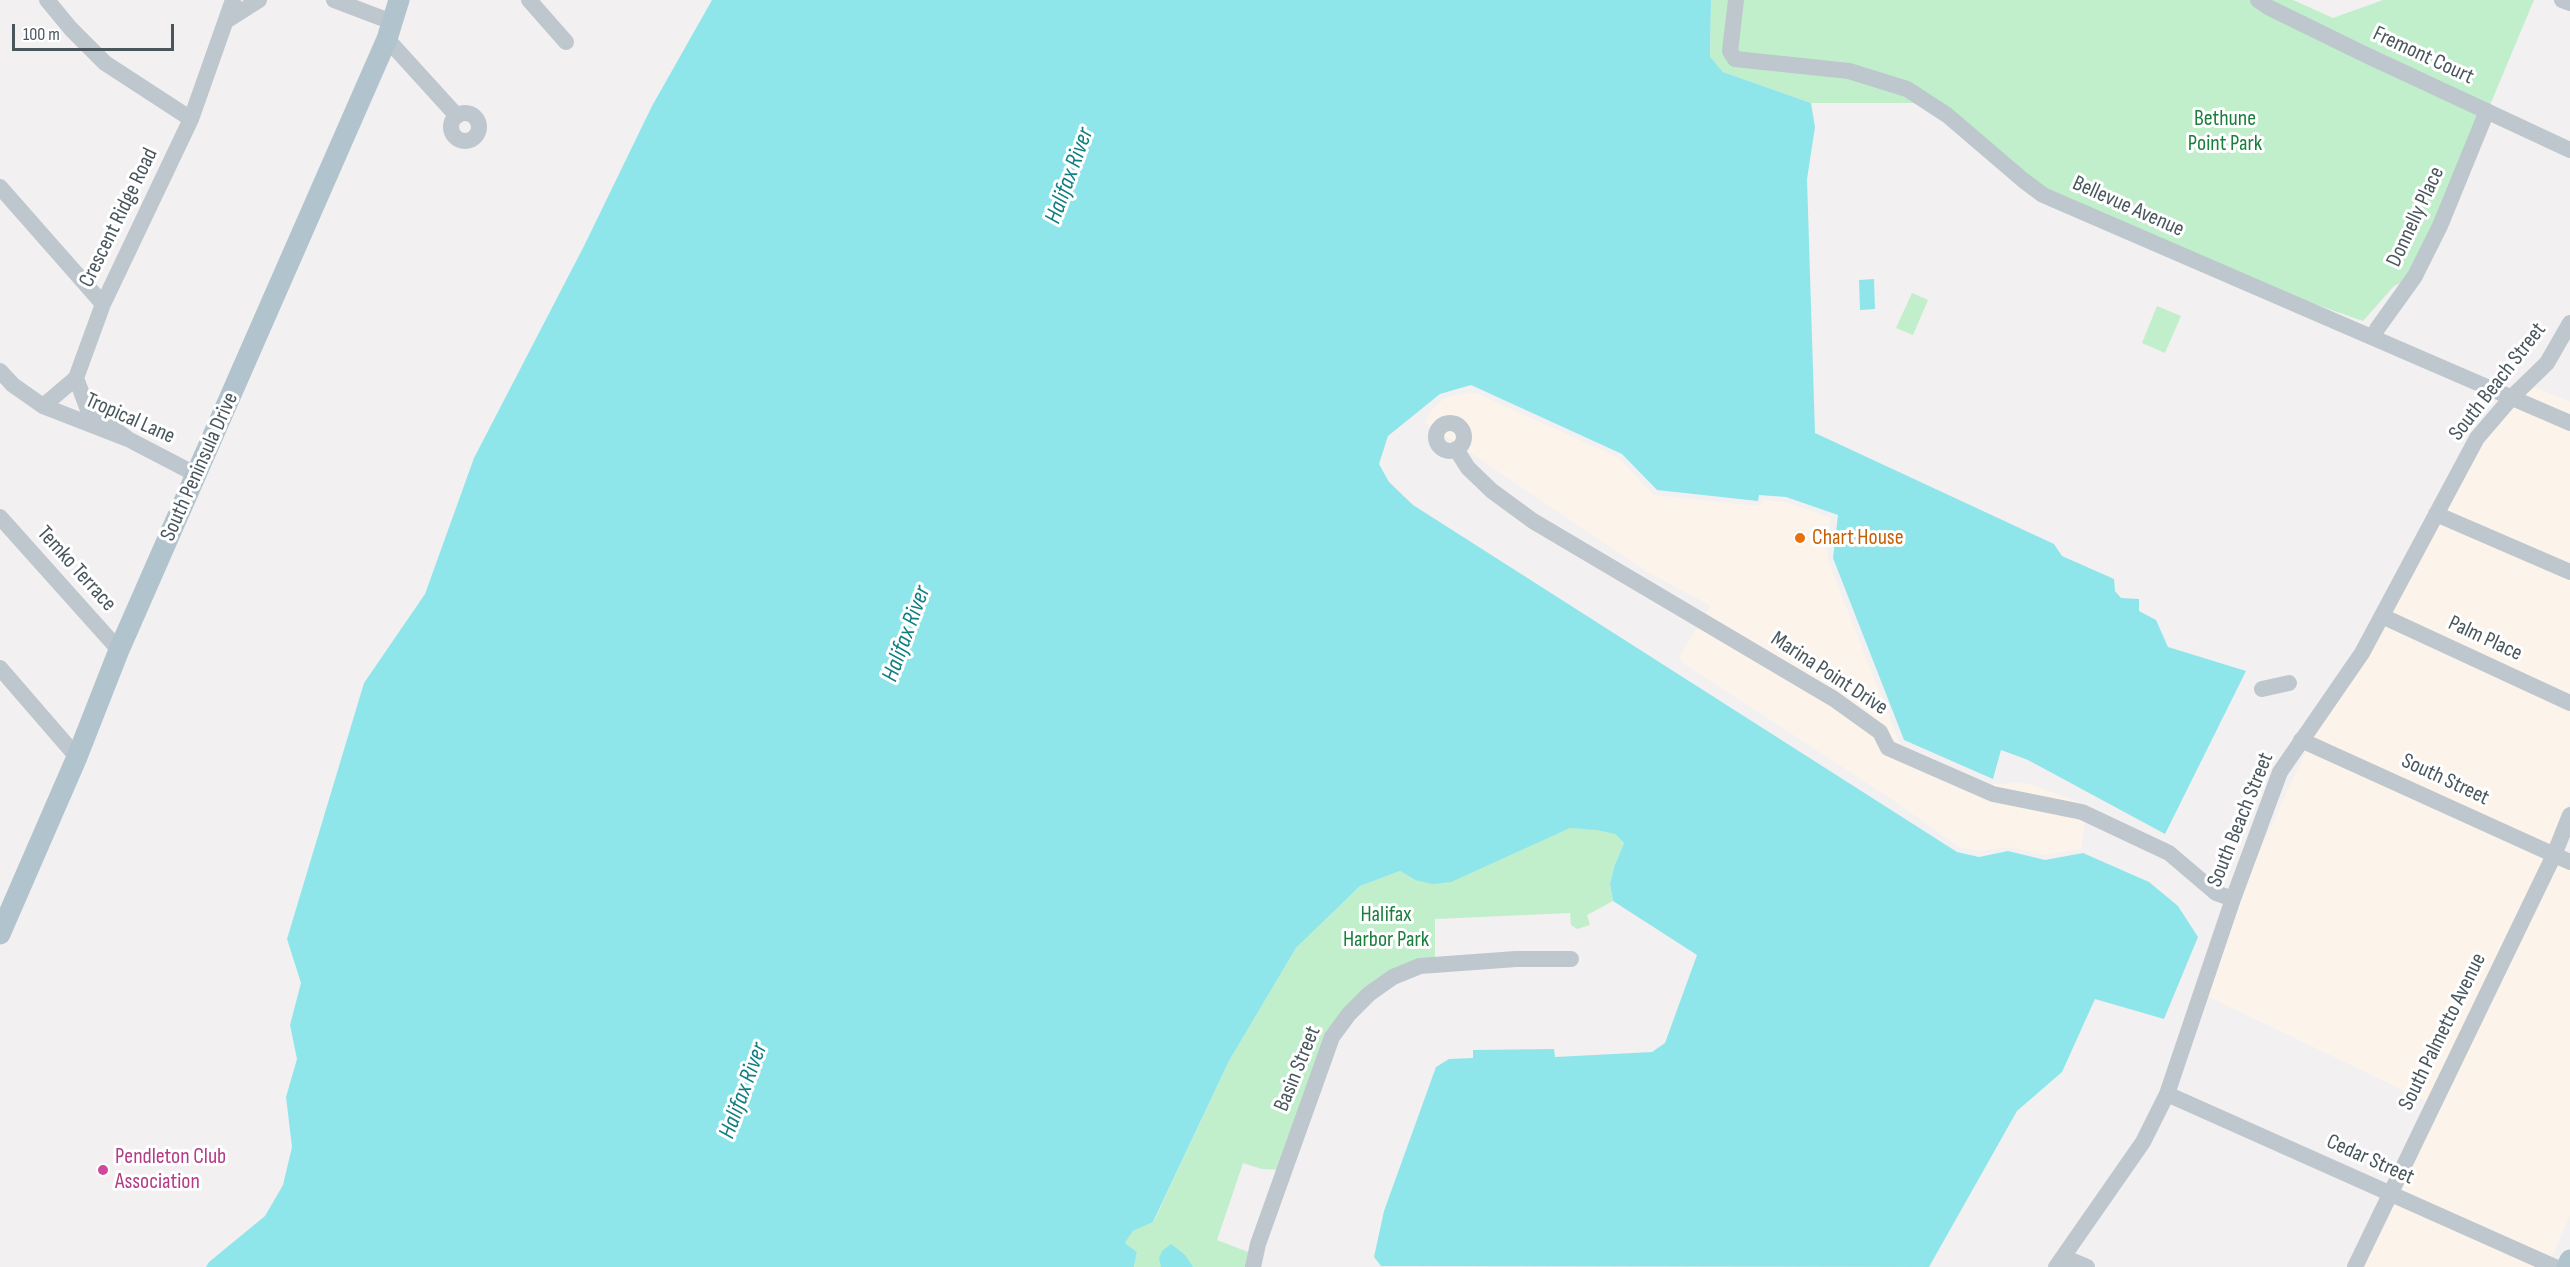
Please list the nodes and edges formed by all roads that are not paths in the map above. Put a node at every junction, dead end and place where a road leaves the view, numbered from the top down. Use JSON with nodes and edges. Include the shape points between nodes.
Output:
{"nodes":[{"id":1,"x":47,"y":0,"type":"edge"},
{"id":2,"x":234,"y":0,"type":"edge"},
{"id":3,"x":260,"y":0,"type":"edge"},
{"id":4,"x":334,"y":0,"type":"edge"},
{"id":5,"x":399,"y":0,"type":"edge"},
{"id":6,"x":529,"y":0,"type":"edge"},
{"id":7,"x":1736,"y":0,"type":"edge"},
{"id":8,"x":2259,"y":0,"type":"edge"},
{"id":9,"x":2562,"y":0,"type":"edge"},
{"id":10,"x":2570,"y":3,"type":"edge"},
{"id":11,"x":225,"y":22,"type":"junction"},
{"id":12,"x":390,"y":30,"type":"junction"},
{"id":13,"x":566,"y":42,"type":"dead end"},
{"id":14,"x":2487,"y":111,"type":"junction"},
{"id":15,"x":457,"y":116,"type":"dead end"},
{"id":16,"x":191,"y":119,"type":"junction"},
{"id":17,"x":2570,"y":150,"type":"edge"},
{"id":18,"x":0,"y":187,"type":"edge"},
{"id":19,"x":103,"y":304,"type":"junction"},
{"id":20,"x":2570,"y":323,"type":"edge"},
{"id":21,"x":2374,"y":337,"type":"junction"},
{"id":22,"x":0,"y":371,"type":"edge"},
{"id":23,"x":76,"y":378,"type":"junction"},
{"id":24,"x":2513,"y":396,"type":"junction"},
{"id":25,"x":44,"y":406,"type":"junction"},
{"id":26,"x":2570,"y":423,"type":"edge"},
{"id":27,"x":128,"y":439,"type":"junction"},
{"id":28,"x":1456,"y":450,"type":"dead end"},
{"id":29,"x":197,"y":475,"type":"junction"},
{"id":30,"x":2436,"y":514,"type":"junction"},
{"id":31,"x":0,"y":517,"type":"edge"},
{"id":32,"x":2570,"y":572,"type":"edge"},
{"id":33,"x":2382,"y":616,"type":"junction"},
{"id":34,"x":119,"y":650,"type":"junction"},
{"id":35,"x":0,"y":668,"type":"edge"},
{"id":36,"x":2289,"y":683,"type":"dead end"},
{"id":37,"x":2262,"y":689,"type":"dead end"},
{"id":38,"x":2570,"y":703,"type":"edge"},
{"id":39,"x":2301,"y":740,"type":"junction"},
{"id":40,"x":77,"y":757,"type":"junction"},
{"id":41,"x":2570,"y":815,"type":"edge"},
{"id":42,"x":2554,"y":855,"type":"junction"},
{"id":43,"x":2570,"y":862,"type":"edge"},
{"id":44,"x":7,"y":899,"type":"edge"},
{"id":45,"x":2233,"y":899,"type":"junction"},
{"id":46,"x":1,"y":930,"type":"edge"},
{"id":47,"x":1571,"y":959,"type":"dead end"},
{"id":48,"x":2167,"y":1094,"type":"junction"},
{"id":49,"x":2390,"y":1194,"type":"junction"},
{"id":50,"x":2570,"y":1260,"type":"edge"},
{"id":51,"x":2060,"y":1262,"type":"edge"},
{"id":52,"x":1253,"y":1267,"type":"edge"},
{"id":53,"x":2087,"y":1267,"type":"edge"},
{"id":54,"x":2355,"y":1267,"type":"edge"},
{"id":55,"x":2555,"y":1267,"type":"edge"},
{"id":56,"x":2567,"y":1267,"type":"edge"}],
"edges":[{"from":1,"to":16,"type":"street","via":[[105,63]]},
{"from":2,"to":11,"type":"street","name":"Crescent Ridge Road"},
{"from":3,"to":11,"type":"street"},
{"from":4,"to":12,"type":"street"},
{"from":5,"to":12,"type":"main road","name":"South Peninsula Drive"},
{"from":6,"to":13,"type":"street"},
{"from":7,"to":21,"type":"street","name":"Bellevue Avenue","via":[[1730,51],[1735,59],[1849,71],[1907,89],[1947,115],[2043,195]]},
{"from":8,"to":14,"type":"street","name":"Fremont Court"},
{"from":9,"to":10,"type":"street"},
{"from":11,"to":16,"type":"street","name":"Crescent Ridge Road"},
{"from":12,"to":15,"type":"street"},
{"from":12,"to":29,"type":"main road","name":"South Peninsula Drive"},
{"from":14,"to":17,"type":"street","name":"Fremont Court"},
{"from":14,"to":21,"type":"street","name":"Donnelly Place","via":[[2419,268]]},
{"from":16,"to":19,"type":"street","name":"Crescent Ridge Road"},
{"from":18,"to":19,"type":"street"},
{"from":19,"to":23,"type":"street","name":"Crescent Ridge Road"},
{"from":20,"to":24,"type":"street","name":"South Beach Street","via":[[2547,363]]},
{"from":21,"to":24,"type":"street","name":"Bellevue Avenue"},
{"from":22,"to":25,"type":"street","name":"Tropical Lane"},
{"from":23,"to":25,"type":"street"},
{"from":23,"to":27,"type":"street","via":[[88,410]]},
{"from":24,"to":26,"type":"street","name":"Bellevue Avenue"},
{"from":24,"to":30,"type":"street","name":"South Beach Street","via":[[2477,438]]},
{"from":25,"to":27,"type":"street","name":"Tropical Lane"},
{"from":27,"to":29,"type":"street","name":"Tropical Lane"},
{"from":28,"to":45,"type":"street","name":"Marina Point Drive","via":[[1467,468],[1533,521],[1834,699],[1880,732],[1888,748],[1993,794],[2082,812],[2169,853],[2216,893]]},
{"from":29,"to":34,"type":"main road","name":"South Peninsula Drive"},
{"from":30,"to":32,"type":"street"},
{"from":30,"to":33,"type":"street","name":"South Beach Street"},
{"from":31,"to":34,"type":"street","name":"Temko Terrace"},
{"from":33,"to":38,"type":"street","name":"Palm Place"},
{"from":33,"to":39,"type":"street","name":"South Beach Street","via":[[2362,653]]},
{"from":34,"to":40,"type":"main road","name":"South Peninsula Drive"},
{"from":35,"to":40,"type":"street"},
{"from":36,"to":37,"type":"street"},
{"from":39,"to":42,"type":"street","name":"South Street"},
{"from":39,"to":45,"type":"street","name":"South Beach Street","via":[[2280,772]]},
{"from":40,"to":44,"type":"main road","name":"South Peninsula Drive"},
{"from":41,"to":42,"type":"street","name":"South Palmetto Avenue"},
{"from":42,"to":43,"type":"street","name":"South Street"},
{"from":42,"to":49,"type":"street","name":"South Palmetto Avenue"},
{"from":44,"to":46,"type":"main road","name":"South Peninsula Drive"},
{"from":45,"to":48,"type":"street","name":"South Beach Street"},
{"from":47,"to":52,"type":"street","name":"Basin Street","via":[[1516,958],[1420,966],[1369,993],[1332,1037]]},
{"from":48,"to":49,"type":"street","name":"Cedar Street"},
{"from":48,"to":51,"type":"street","name":"South Beach Street","via":[[2143,1142]]},
{"from":49,"to":54,"type":"street","name":"South Palmetto Avenue"},
{"from":49,"to":55,"type":"street","name":"Cedar Street"},
{"from":50,"to":56,"type":"main road"},
{"from":51,"to":53,"type":"street"}]}
